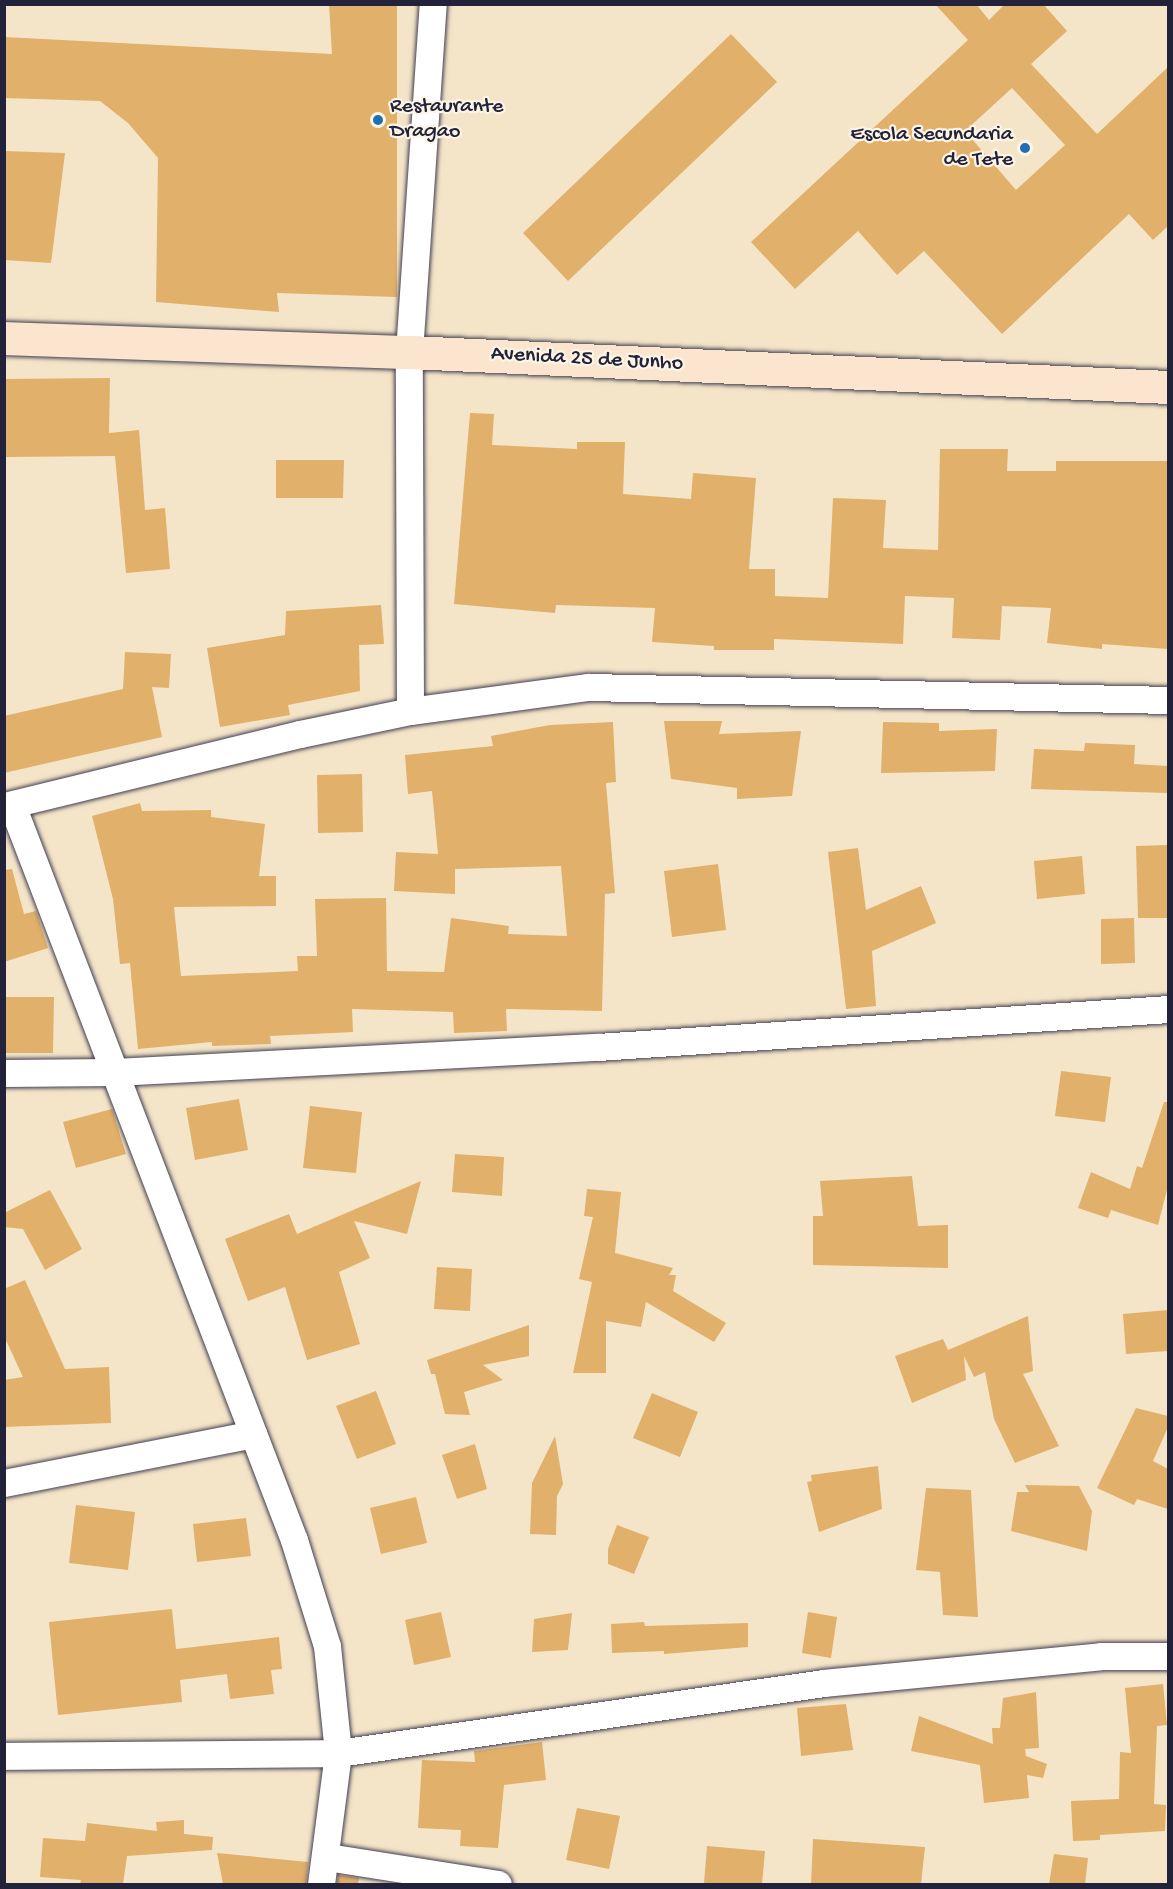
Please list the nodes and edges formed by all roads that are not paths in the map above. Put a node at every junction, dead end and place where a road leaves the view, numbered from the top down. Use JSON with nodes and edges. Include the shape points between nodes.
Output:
{"nodes":[{"id":1,"x":433,"y":4,"type":"edge"},
{"id":2,"x":4,"y":338,"type":"edge"},
{"id":3,"x":409,"y":352,"type":"junction"},
{"id":4,"x":1168,"y":387,"type":"edge"},
{"id":5,"x":1168,"y":700,"type":"edge"},
{"id":6,"x":410,"y":711,"type":"junction"},
{"id":7,"x":8,"y":806,"type":"edge"},
{"id":8,"x":1168,"y":1009,"type":"edge"},
{"id":9,"x":4,"y":1072,"type":"edge"},
{"id":10,"x":114,"y":1072,"type":"junction"},
{"id":11,"x":253,"y":1434,"type":"junction"},
{"id":12,"x":4,"y":1483,"type":"edge"},
{"id":13,"x":1168,"y":1656,"type":"edge"},
{"id":14,"x":338,"y":1753,"type":"junction"},
{"id":15,"x":4,"y":1756,"type":"edge"},
{"id":16,"x":327,"y":1857,"type":"junction"},
{"id":17,"x":321,"y":1884,"type":"edge"},
{"id":18,"x":498,"y":1884,"type":"edge"}],
"edges":[{"from":1,"to":3,"type":"street"},
{"from":2,"to":3,"type":"street","name":"Avenida 25 de Junho"},
{"from":3,"to":4,"type":"street","name":"Avenida 25 de Junho"},
{"from":3,"to":6,"type":"street"},
{"from":5,"to":6,"type":"street","via":[[588,687]]},
{"from":6,"to":7,"type":"street"},
{"from":7,"to":10,"type":"street"},
{"from":8,"to":10,"type":"street","via":[[951,1026]]},
{"from":9,"to":10,"type":"street"},
{"from":10,"to":11,"type":"street"},
{"from":11,"to":12,"type":"street"},
{"from":11,"to":14,"type":"street","via":[[294,1540],[327,1646]]},
{"from":13,"to":14,"type":"street","via":[[1101,1656],[823,1683]]},
{"from":14,"to":15,"type":"street"},
{"from":14,"to":16,"type":"street"},
{"from":16,"to":17,"type":"street"},
{"from":16,"to":18,"type":"street"}]}
